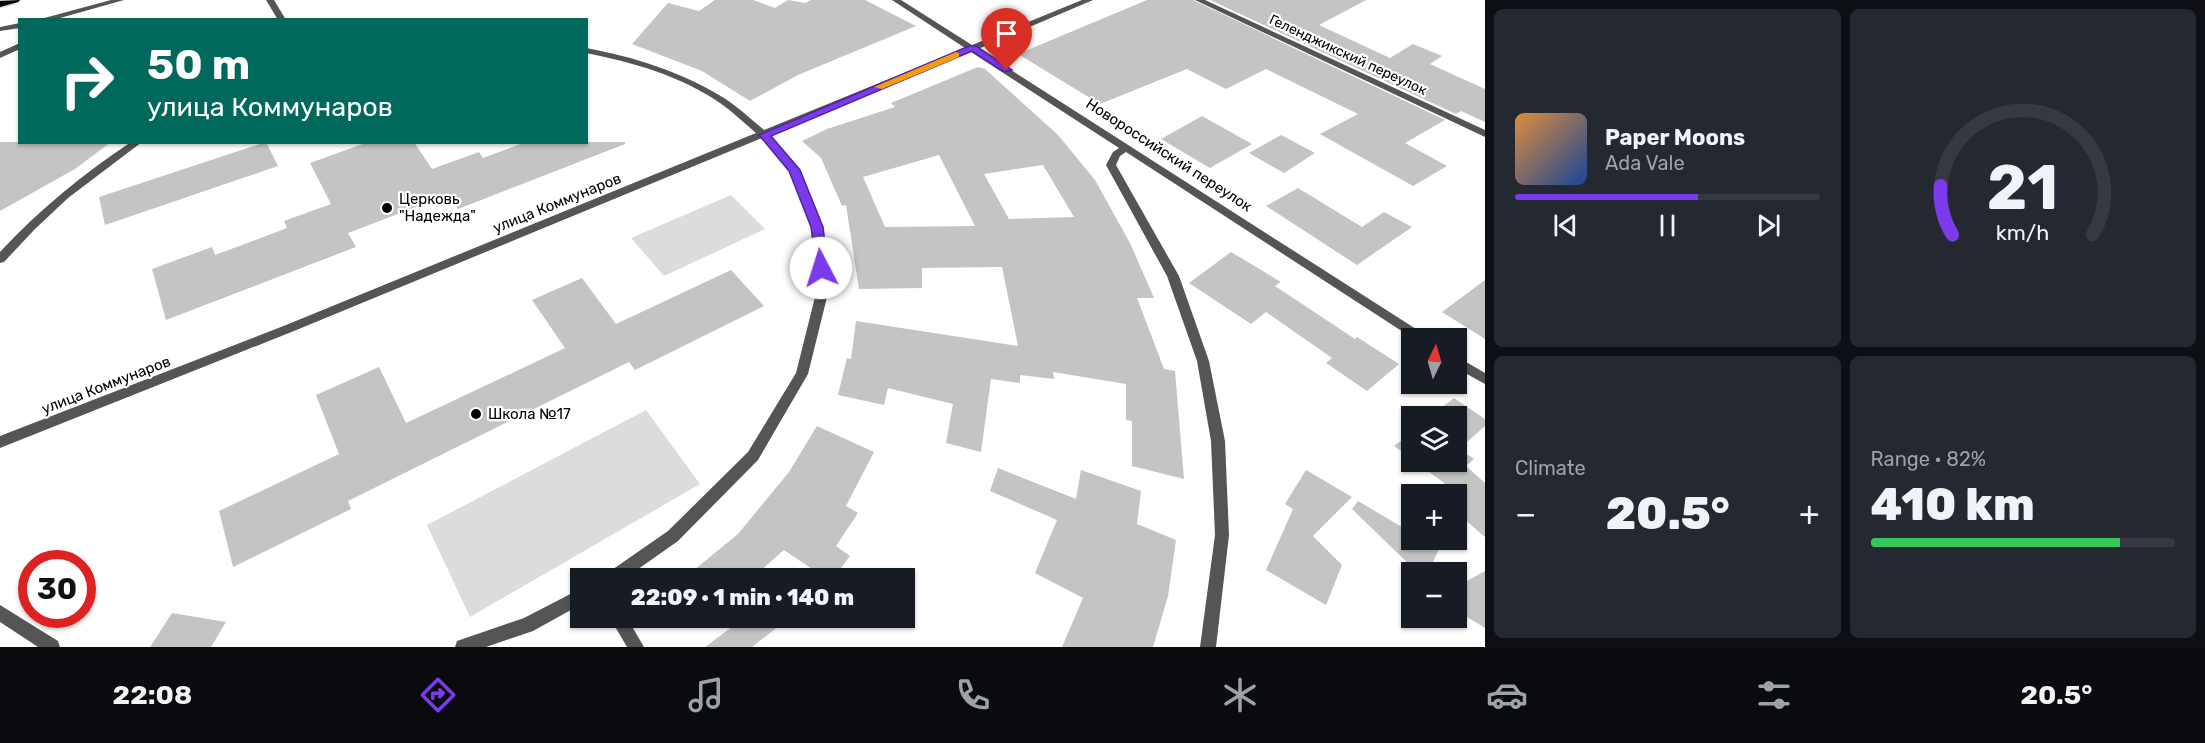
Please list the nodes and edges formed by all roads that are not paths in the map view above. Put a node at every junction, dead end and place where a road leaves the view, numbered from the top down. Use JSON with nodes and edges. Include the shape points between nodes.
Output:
{"nodes":[{"id":1,"x":15,"y":0,"type":"edge"},
{"id":2,"x":120,"y":0,"type":"edge"},
{"id":3,"x":270,"y":0,"type":"edge"},
{"id":4,"x":896,"y":0,"type":"edge"},
{"id":5,"x":1089,"y":0,"type":"edge"},
{"id":6,"x":1199,"y":0,"type":"edge"},
{"id":7,"x":0,"y":4,"type":"edge"},
{"id":8,"x":49,"y":18,"type":"edge"},
{"id":9,"x":281,"y":18,"type":"edge"},
{"id":10,"x":18,"y":26,"type":"edge"},
{"id":11,"x":0,"y":30,"type":"edge"},
{"id":12,"x":18,"y":46,"type":"edge"},
{"id":13,"x":972,"y":48,"type":"junction"},
{"id":14,"x":588,"y":50,"type":"edge"},
{"id":15,"x":0,"y":55,"type":"edge"},
{"id":16,"x":764,"y":135,"type":"junction"},
{"id":17,"x":1485,"y":135,"type":"edge"},
{"id":18,"x":135,"y":144,"type":"edge"},
{"id":19,"x":1127,"y":147,"type":"junction"},
{"id":20,"x":0,"y":259,"type":"edge"},
{"id":21,"x":1406,"y":328,"type":"edge"},
{"id":22,"x":1467,"y":368,"type":"edge"},
{"id":23,"x":1485,"y":379,"type":"edge"},
{"id":24,"x":0,"y":442,"type":"edge"},
{"id":25,"x":627,"y":568,"type":"edge"},
{"id":26,"x":570,"y":602,"type":"edge"},
{"id":27,"x":0,"y":613,"type":"edge"},
{"id":28,"x":624,"y":628,"type":"edge"},
{"id":29,"x":52,"y":647,"type":"edge"},
{"id":30,"x":463,"y":647,"type":"edge"},
{"id":31,"x":636,"y":647,"type":"edge"},
{"id":32,"x":1208,"y":647,"type":"edge"}],
"edges":[{"from":1,"to":7,"type":"main road"},
{"from":2,"to":8,"type":"street"},
{"from":3,"to":9,"type":"street"},
{"from":4,"to":13,"type":"street","name":"Новороссийский переулок"},
{"from":5,"to":13,"type":"street","name":"улица Коммунаров"},
{"from":6,"to":17,"type":"street","name":"Геленджикский переулок"},
{"from":10,"to":11,"type":"street"},
{"from":12,"to":15,"type":"street"},
{"from":13,"to":16,"type":"street","name":"улица Коммунаров"},
{"from":13,"to":19,"type":"street","name":"Новороссийский переулок"},
{"from":14,"to":16,"type":"street","via":[[622,57],[681,78],[723,101]]},
{"from":16,"to":24,"type":"street","name":"улица Коммунаров","via":[[267,338]]},
{"from":16,"to":25,"type":"street","via":[[794,170],[817,227],[823,289],[802,374],[753,456],[673,536]]},
{"from":18,"to":20,"type":"street","via":[[73,187],[25,230]]},
{"from":19,"to":21,"type":"street","name":"Новороссийский переулок"},
{"from":19,"to":32,"type":"street","via":[[1116,154],[1111,165],[1173,276],[1203,361],[1218,441],[1222,535]]},
{"from":22,"to":23,"type":"street"},
{"from":26,"to":30,"type":"street","via":[[527,625]]},
{"from":27,"to":29,"type":"street"},
{"from":28,"to":31,"type":"street"}]}
